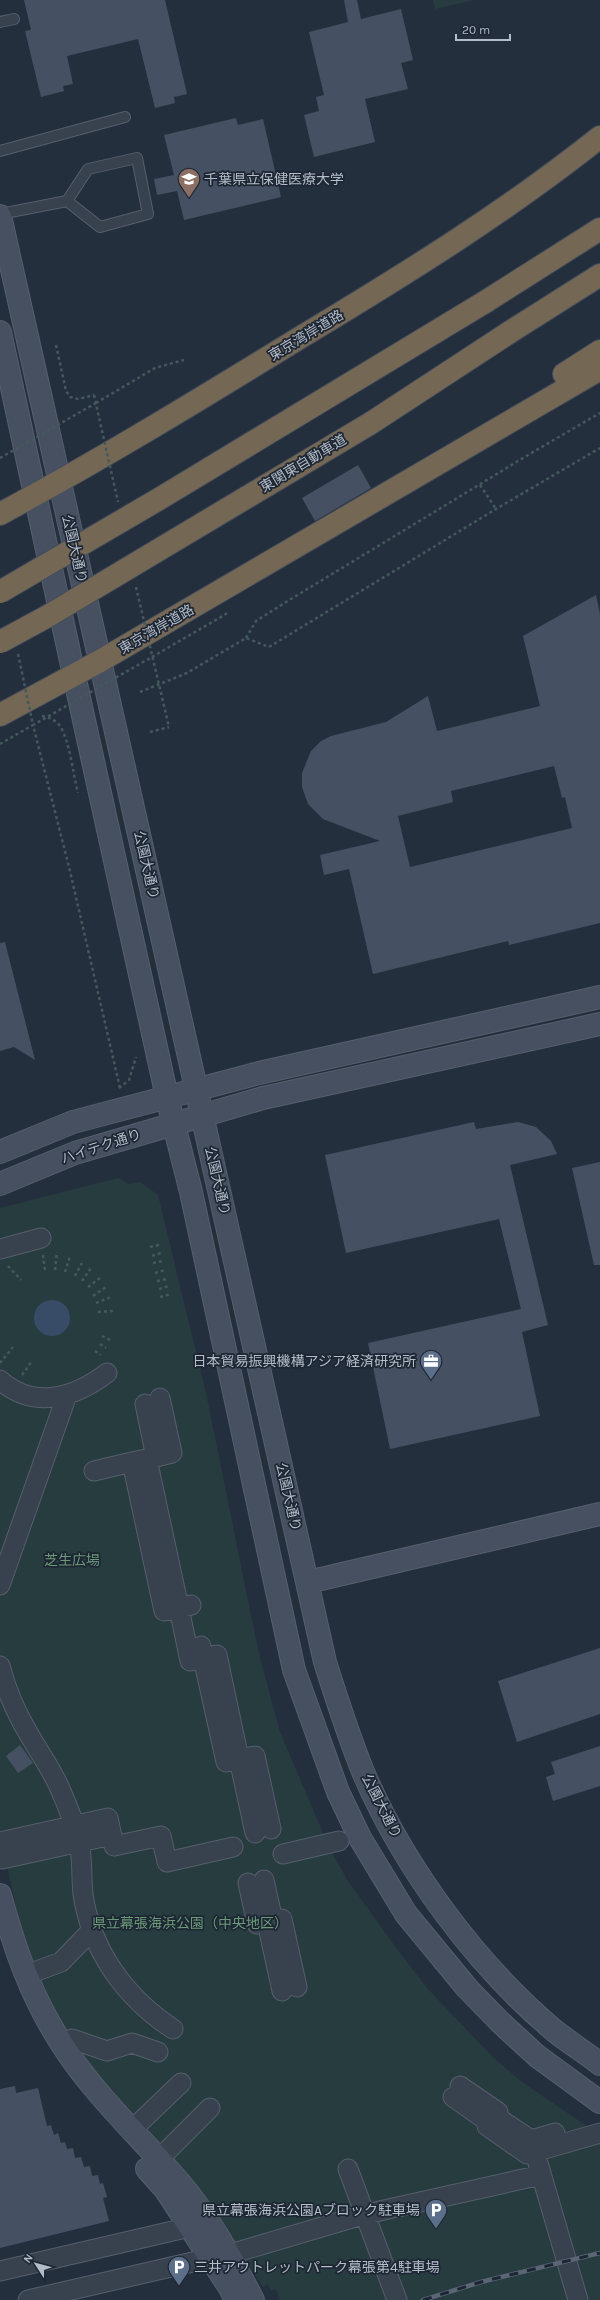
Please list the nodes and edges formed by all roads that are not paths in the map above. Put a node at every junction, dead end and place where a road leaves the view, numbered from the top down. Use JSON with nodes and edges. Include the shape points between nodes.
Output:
{"nodes":[{"id":1,"x":14,"y":19,"type":"dead end"},
{"id":2,"x":0,"y":22,"type":"edge"},
{"id":3,"x":125,"y":117,"type":"dead end"},
{"id":4,"x":600,"y":137,"type":"edge"},
{"id":5,"x":600,"y":149,"type":"edge"},
{"id":6,"x":0,"y":151,"type":"edge"},
{"id":7,"x":556,"y":172,"type":"junction"},
{"id":8,"x":68,"y":201,"type":"junction"},
{"id":9,"x":0,"y":215,"type":"edge"},
{"id":10,"x":600,"y":229,"type":"edge"},
{"id":11,"x":600,"y":275,"type":"edge"},
{"id":12,"x":0,"y":332,"type":"edge"},
{"id":13,"x":600,"y":351,"type":"edge"},
{"id":14,"x":600,"y":369,"type":"edge"},
{"id":15,"x":494,"y":432,"type":"junction"},
{"id":16,"x":60,"y":482,"type":"junction"},
{"id":17,"x":36,"y":495,"type":"junction"},
{"id":18,"x":0,"y":514,"type":"edge"},
{"id":19,"x":0,"y":592,"type":"edge"},
{"id":20,"x":0,"y":642,"type":"edge"},
{"id":21,"x":100,"y":661,"type":"junction"},
{"id":22,"x":74,"y":675,"type":"junction"},
{"id":23,"x":0,"y":715,"type":"edge"},
{"id":24,"x":600,"y":997,"type":"edge"},
{"id":25,"x":600,"y":1024,"type":"edge"},
{"id":26,"x":198,"y":1089,"type":"junction"},
{"id":27,"x":167,"y":1097,"type":"junction"},
{"id":28,"x":204,"y":1114,"type":"junction"},
{"id":29,"x":174,"y":1123,"type":"junction"},
{"id":30,"x":0,"y":1152,"type":"edge"},
{"id":31,"x":0,"y":1184,"type":"edge"},
{"id":32,"x":42,"y":1245,"type":"road end"},
{"id":33,"x":3,"y":1256,"type":"edge"},
{"id":34,"x":104,"y":1364,"type":"road end"},
{"id":35,"x":0,"y":1380,"type":"edge"},
{"id":36,"x":67,"y":1395,"type":"junction"},
{"id":37,"x":153,"y":1401,"type":"dead end"},
{"id":38,"x":145,"y":1459,"type":"junction"},
{"id":39,"x":94,"y":1471,"type":"dead end"},
{"id":40,"x":600,"y":1514,"type":"edge"},
{"id":41,"x":308,"y":1582,"type":"junction"},
{"id":42,"x":0,"y":1585,"type":"edge"},
{"id":43,"x":0,"y":1666,"type":"edge"},
{"id":44,"x":263,"y":1831,"type":"dead end"},
{"id":45,"x":77,"y":1834,"type":"junction"},
{"id":46,"x":338,"y":1841,"type":"dead end"},
{"id":47,"x":233,"y":1847,"type":"dead end"},
{"id":48,"x":1,"y":1851,"type":"edge"},
{"id":49,"x":283,"y":1854,"type":"dead end"},
{"id":50,"x":256,"y":1881,"type":"dead end"},
{"id":51,"x":0,"y":1896,"type":"edge"},
{"id":52,"x":92,"y":1930,"type":"junction"},
{"id":53,"x":0,"y":1946,"type":"edge"},
{"id":54,"x":34,"y":1972,"type":"dead end"},
{"id":55,"x":289,"y":1989,"type":"dead end"},
{"id":56,"x":173,"y":2029,"type":"dead end"},
{"id":57,"x":72,"y":2039,"type":"dead end"},
{"id":58,"x":158,"y":2052,"type":"dead end"},
{"id":59,"x":600,"y":2064,"type":"edge"},
{"id":60,"x":181,"y":2083,"type":"dead end"},
{"id":61,"x":456,"y":2092,"type":"dead end"},
{"id":62,"x":210,"y":2108,"type":"dead end"},
{"id":63,"x":598,"y":2119,"type":"edge"},
{"id":64,"x":137,"y":2124,"type":"dead end"},
{"id":65,"x":533,"y":2146,"type":"junction"},
{"id":66,"x":164,"y":2154,"type":"dead end"},
{"id":67,"x":348,"y":2169,"type":"dead end"},
{"id":68,"x":542,"y":2175,"type":"junction"},
{"id":69,"x":366,"y":2214,"type":"junction"},
{"id":70,"x":190,"y":2227,"type":"junction"},
{"id":71,"x":217,"y":2236,"type":"junction"},
{"id":72,"x":237,"y":2252,"type":"dead end"},
{"id":73,"x":210,"y":2258,"type":"junction"},
{"id":74,"x":0,"y":2271,"type":"edge"},
{"id":75,"x":28,"y":2300,"type":"edge"},
{"id":76,"x":236,"y":2300,"type":"edge"},
{"id":77,"x":253,"y":2300,"type":"edge"},
{"id":78,"x":397,"y":2300,"type":"edge"},
{"id":79,"x":578,"y":2300,"type":"edge"}],
"edges":[{"from":1,"to":2,"type":"lane"},
{"from":3,"to":6,"type":"lane"},
{"from":4,"to":7,"type":"highway","name":"東京湾岸道路"},
{"from":5,"to":7,"type":"highway","via":[[581,163]]},
{"from":7,"to":16,"type":"highway","name":"東京湾岸道路","via":[[467,234],[387,285]]},
{"from":8,"to":8,"type":"lane","via":[[88,169],[137,158],[148,214],[100,227]]},
{"from":8,"to":9,"type":"lane"},
{"from":9,"to":16,"type":"street","name":"公園大通り"},
{"from":10,"to":19,"type":"highway","bridge":true,"via":[[485,302]]},
{"from":11,"to":20,"type":"highway","name":"東関東自動車道","bridge":true,"via":[[371,423],[48,616]]},
{"from":12,"to":17,"type":"street","name":"公園大通り"},
{"from":13,"to":15,"type":"highway","via":[[535,392]]},
{"from":14,"to":15,"type":"highway","name":"東京湾岸道路"},
{"from":15,"to":21,"type":"highway","name":"東京湾岸道路"},
{"from":16,"to":17,"type":"highway","name":"東京湾岸道路"},
{"from":16,"to":21,"type":"street","name":"公園大通り"},
{"from":17,"to":18,"type":"highway","name":"東京湾岸道路"},
{"from":17,"to":22,"type":"street","name":"公園大通り"},
{"from":21,"to":22,"type":"highway","name":"東京湾岸道路"},
{"from":21,"to":26,"type":"street","name":"公園大通り"},
{"from":22,"to":23,"type":"highway","name":"東京湾岸道路"},
{"from":22,"to":27,"type":"street","name":"公園大通り"},
{"from":24,"to":26,"type":"street","name":"ハイテク通り","via":[[258,1073]]},
{"from":25,"to":28,"type":"street","name":"ハイテク通り","via":[[263,1098]]},
{"from":26,"to":27,"type":"street","name":"ハイテク通り"},
{"from":26,"to":28,"type":"street","name":"公園大通り"},
{"from":27,"to":29,"type":"street","name":"公園大通り"},
{"from":27,"to":30,"type":"street","name":"ハイテク通り","via":[[73,1122]]},
{"from":28,"to":29,"type":"street","name":"ハイテク通り"},
{"from":28,"to":41,"type":"street","name":"公園大通り"},
{"from":29,"to":31,"type":"street","name":"ハイテク通り","via":[[75,1153]]},
{"from":29,"to":63,"type":"street","name":"公園大通り","via":[[294,1670],[338,1792],[360,1838],[406,1914],[425,1939],[500,2022]]},
{"from":32,"to":33,"type":"street"},
{"from":34,"to":36,"type":"street","via":[[95,1382]]},
{"from":35,"to":36,"type":"street","via":[[32,1397],[47,1399]]},
{"from":36,"to":42,"type":"street"},
{"from":37,"to":38,"type":"street","via":[[172,1453]]},
{"from":38,"to":39,"type":"street"},
{"from":38,"to":44,"type":"street","via":[[161,1564],[164,1611],[192,1605],[203,1658],[221,1706],[226,1762],[239,1759],[257,1805]]},
{"from":40,"to":41,"type":"street"},
{"from":41,"to":59,"type":"street","name":"公園大通り","via":[[325,1662],[365,1774],[388,1821],[429,1889],[447,1916],[522,2000],[556,2032]]},
{"from":43,"to":45,"type":"street","via":[[29,1735],[55,1777]]},
{"from":45,"to":47,"type":"street","via":[[108,1818],[114,1846],[161,1836],[167,1862]]},
{"from":45,"to":48,"type":"street"},
{"from":45,"to":52,"type":"street","via":[[83,1894]]},
{"from":46,"to":49,"type":"street"},
{"from":50,"to":55,"type":"street","via":[[283,1961]]},
{"from":51,"to":71,"type":"street","via":[[26,1977],[60,2042],[110,2107],[179,2182]]},
{"from":52,"to":54,"type":"street","via":[[61,1962]]},
{"from":52,"to":56,"type":"street","via":[[100,1950],[123,1986],[157,2018]]},
{"from":53,"to":70,"type":"street","via":[[30,2018],[49,2048],[99,2116],[165,2189]]},
{"from":57,"to":58,"type":"street","via":[[107,2051],[132,2043]]},
{"from":60,"to":64,"type":"street"},
{"from":61,"to":65,"type":"street","via":[[498,2112],[493,2119]]},
{"from":62,"to":66,"type":"street"},
{"from":63,"to":65,"type":"street"},
{"from":65,"to":68,"type":"street"},
{"from":67,"to":69,"type":"street"},
{"from":68,"to":69,"type":"street"},
{"from":68,"to":79,"type":"street"},
{"from":69,"to":72,"type":"street"},
{"from":69,"to":78,"type":"street"},
{"from":70,"to":71,"type":"street"},
{"from":70,"to":73,"type":"street"},
{"from":70,"to":74,"type":"street"},
{"from":71,"to":73,"type":"street"},
{"from":71,"to":77,"type":"street"},
{"from":73,"to":75,"type":"street"},
{"from":73,"to":76,"type":"street"}]}
